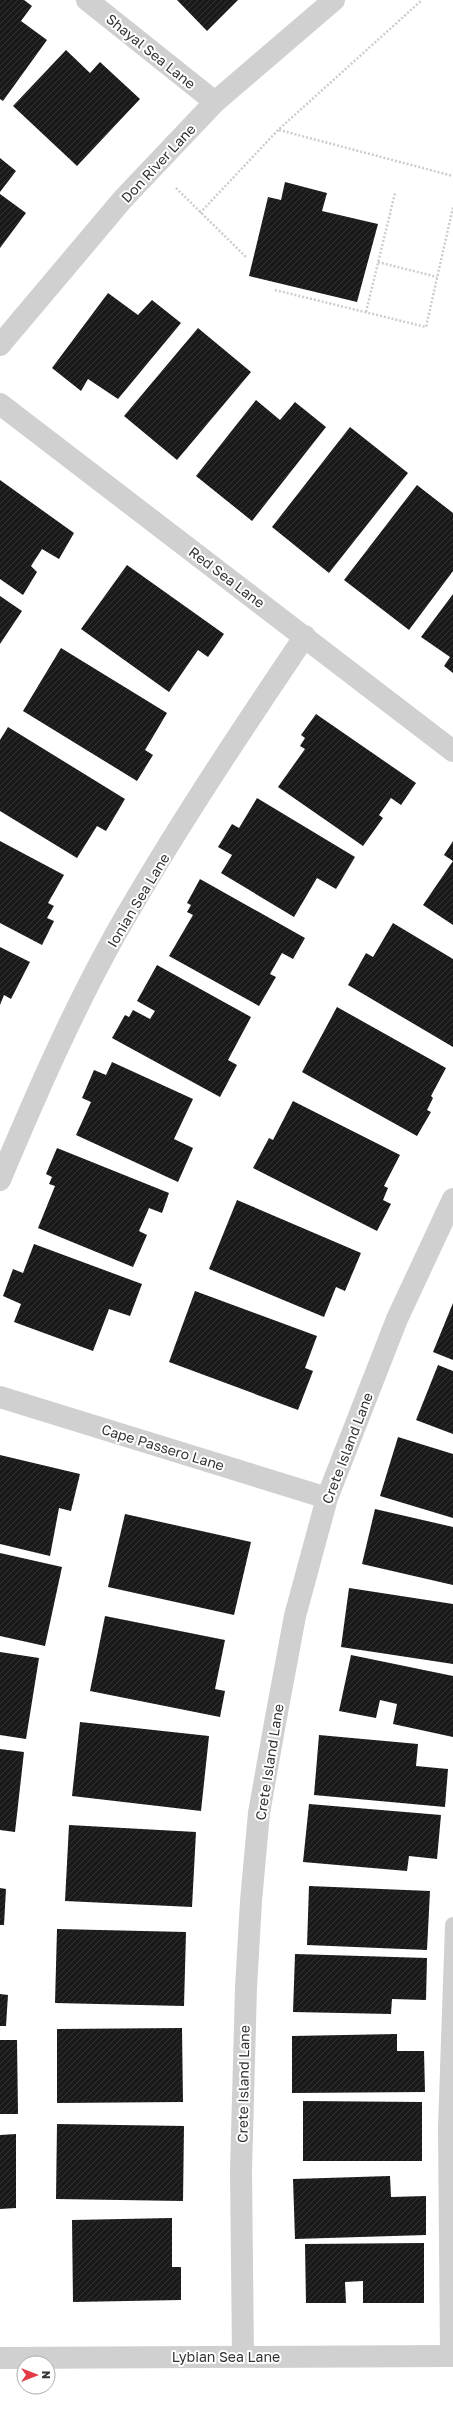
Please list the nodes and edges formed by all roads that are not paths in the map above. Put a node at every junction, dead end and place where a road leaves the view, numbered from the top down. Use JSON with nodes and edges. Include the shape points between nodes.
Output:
{"nodes":[{"id":1,"x":86,"y":0,"type":"edge"},
{"id":2,"x":334,"y":0,"type":"edge"},
{"id":3,"x":215,"y":102,"type":"junction"},
{"id":4,"x":0,"y":345,"type":"edge"},
{"id":5,"x":0,"y":404,"type":"edge"},
{"id":6,"x":305,"y":636,"type":"junction"},
{"id":7,"x":453,"y":751,"type":"edge"},
{"id":8,"x":0,"y":1180,"type":"edge"},
{"id":9,"x":453,"y":1199,"type":"edge"},
{"id":10,"x":0,"y":1397,"type":"edge"},
{"id":11,"x":327,"y":1498,"type":"junction"},
{"id":12,"x":453,"y":1925,"type":"edge"},
{"id":13,"x":243,"y":2356,"type":"junction"},
{"id":14,"x":451,"y":2356,"type":"edge"},
{"id":15,"x":0,"y":2358,"type":"edge"}],
"edges":[{"from":1,"to":3,"type":"street","name":"Shayal Sea Lane"},
{"from":2,"to":3,"type":"street","name":"Don River Lane"},
{"from":3,"to":4,"type":"street","name":"Don River Lane","via":[[123,199]]},
{"from":5,"to":6,"type":"street","name":"Red Sea Lane"},
{"from":6,"to":7,"type":"street","name":"Red Sea Lane"},
{"from":6,"to":8,"type":"street","name":"Ionian Sea Lane","via":[[220,762],[115,936],[41,1083]]},
{"from":9,"to":11,"type":"street","name":"Crete Island Lane","via":[[397,1319]]},
{"from":10,"to":11,"type":"street","name":"Cape Passero Lane"},
{"from":11,"to":13,"type":"street","name":"Crete Island Lane","via":[[295,1616],[259,1813],[246,1988],[241,2171]]},
{"from":12,"to":14,"type":"lane","via":[[446,2126]]},
{"from":13,"to":14,"type":"street","name":"Lybian Sea Lane"},
{"from":13,"to":15,"type":"street","name":"Lybian Sea Lane"}]}
